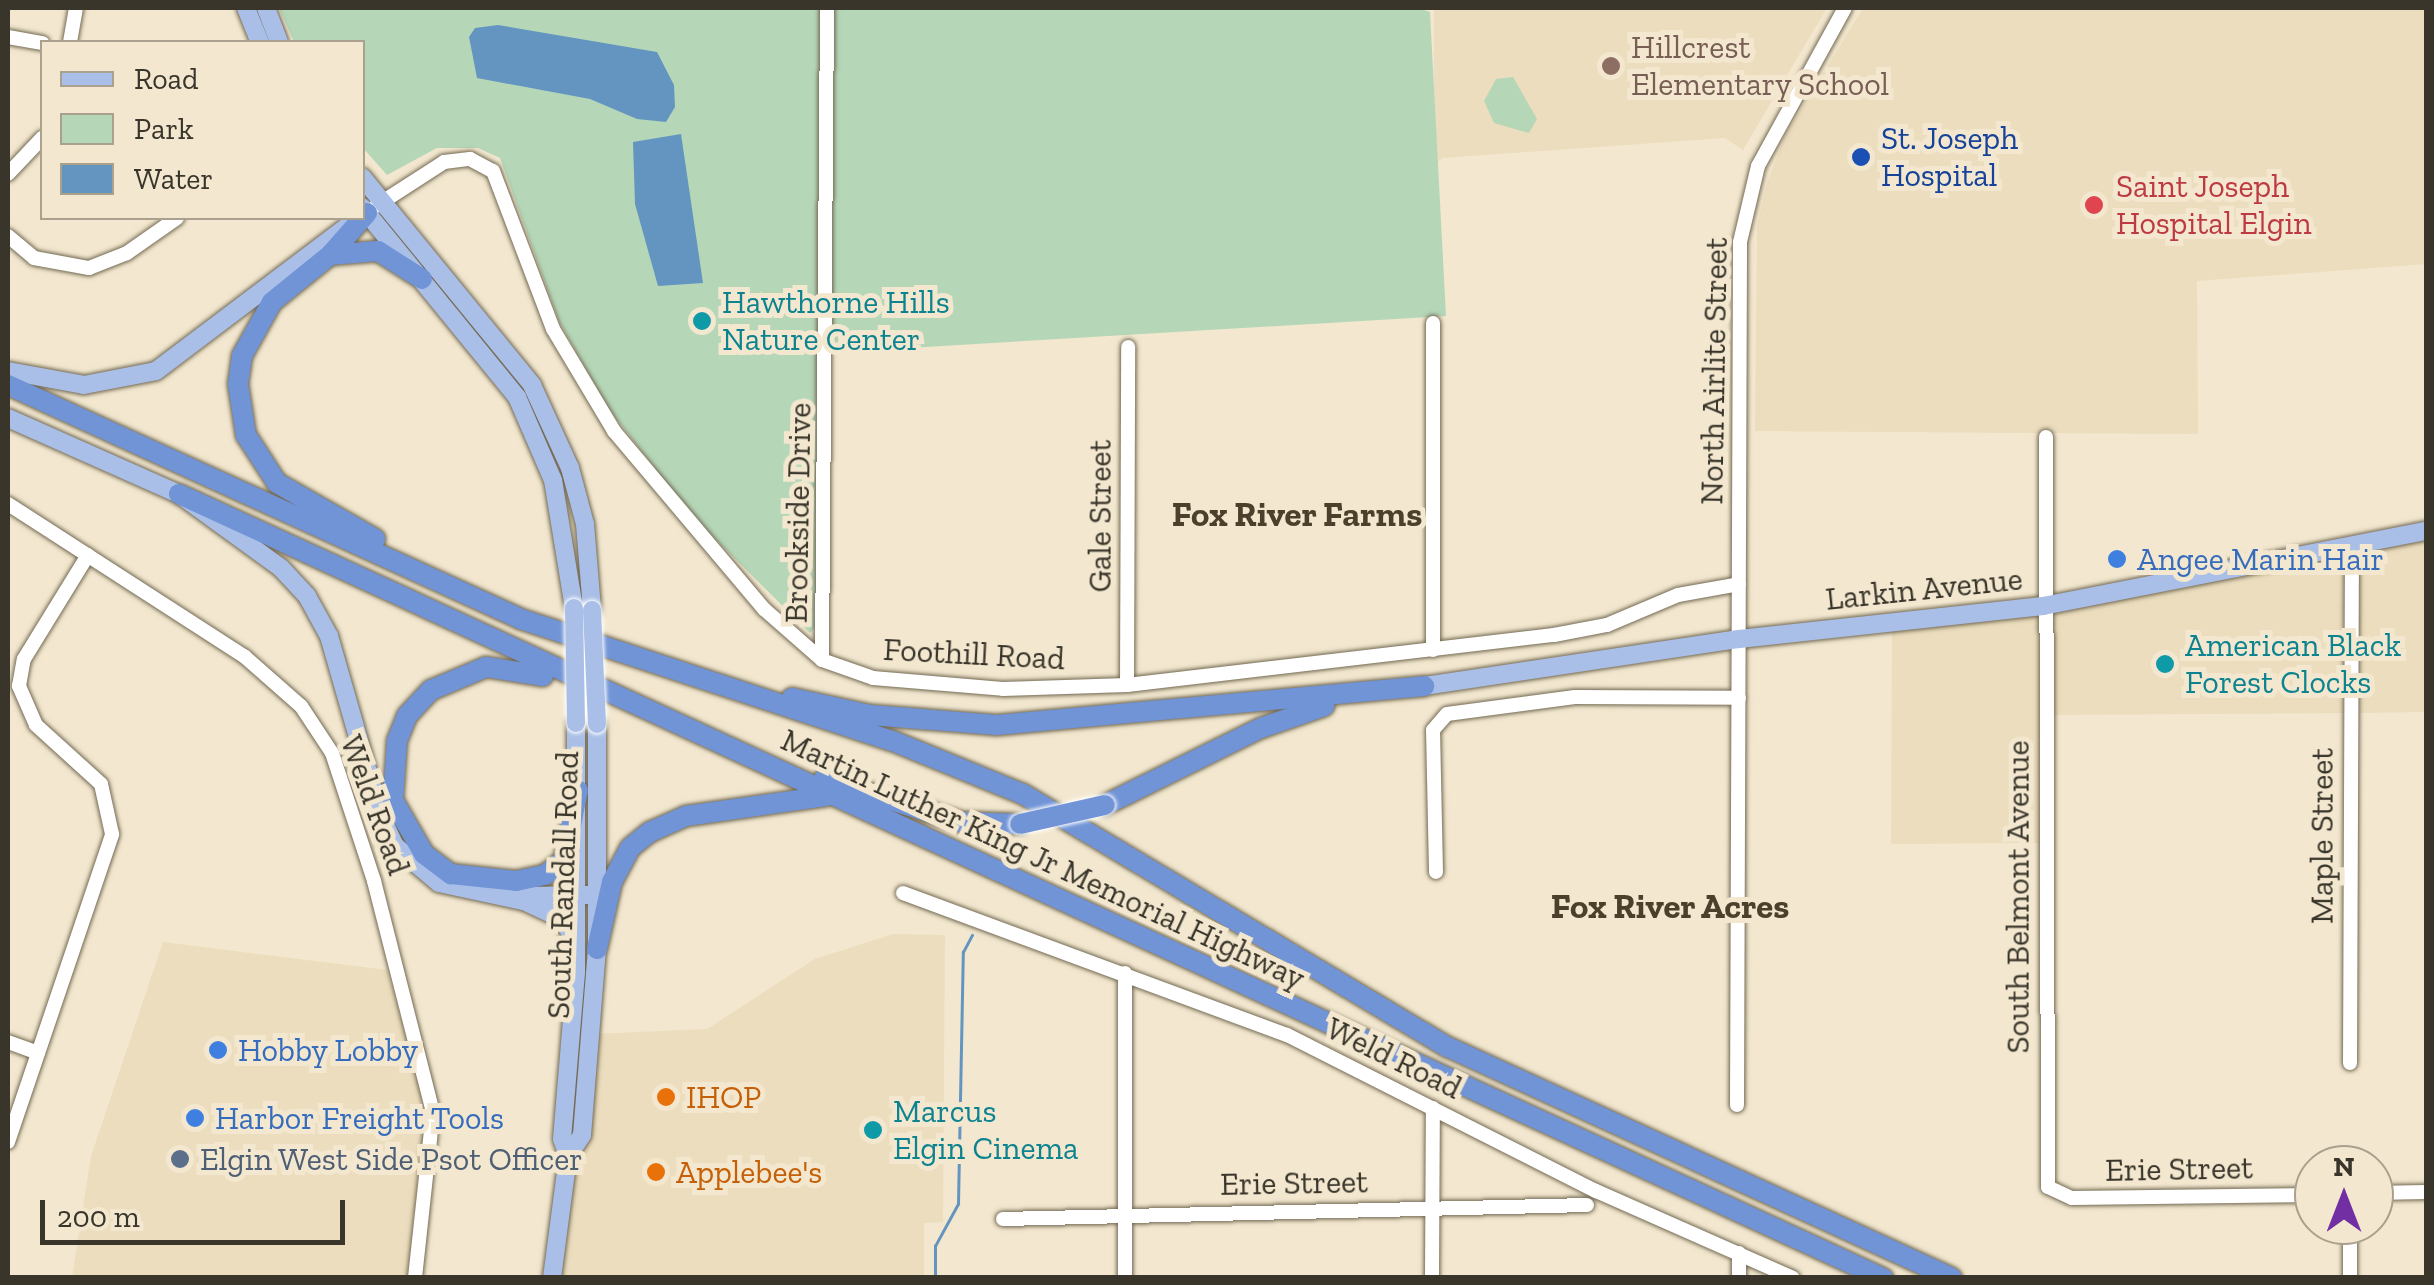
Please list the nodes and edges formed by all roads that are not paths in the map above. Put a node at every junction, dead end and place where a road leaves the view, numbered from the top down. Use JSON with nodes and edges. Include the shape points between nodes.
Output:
{"nodes":[{"id":1,"x":76,"y":8,"type":"edge"},
{"id":2,"x":246,"y":8,"type":"edge"},
{"id":3,"x":266,"y":8,"type":"edge"},
{"id":4,"x":828,"y":8,"type":"edge"},
{"id":5,"x":1845,"y":8,"type":"edge"},
{"id":6,"x":8,"y":37,"type":"edge"},
{"id":7,"x":70,"y":40,"type":"edge"},
{"id":8,"x":259,"y":40,"type":"edge"},
{"id":9,"x":279,"y":40,"type":"edge"},
{"id":10,"x":40,"y":42,"type":"edge"},
{"id":11,"x":40,"y":140,"type":"edge"},
{"id":12,"x":8,"y":174,"type":"edge"},
{"id":13,"x":367,"y":211,"type":"edge"},
{"id":14,"x":175,"y":220,"type":"edge"},
{"id":15,"x":335,"y":220,"type":"edge"},
{"id":16,"x":357,"y":220,"type":"edge"},
{"id":17,"x":8,"y":236,"type":"edge"},
{"id":18,"x":326,"y":249,"type":"junction"},
{"id":19,"x":422,"y":279,"type":"junction"},
{"id":20,"x":1433,"y":323,"type":"dead end"},
{"id":21,"x":1128,"y":347,"type":"dead end"},
{"id":22,"x":8,"y":372,"type":"edge"},
{"id":23,"x":8,"y":385,"type":"edge"},
{"id":24,"x":8,"y":418,"type":"edge"},
{"id":25,"x":2046,"y":437,"type":"dead end"},
{"id":26,"x":179,"y":494,"type":"junction"},
{"id":27,"x":8,"y":504,"type":"edge"},
{"id":28,"x":2426,"y":531,"type":"edge"},
{"id":29,"x":2352,"y":550,"type":"junction"},
{"id":30,"x":88,"y":556,"type":"junction"},
{"id":31,"x":1738,"y":584,"type":"junction"},
{"id":32,"x":452,"y":590,"type":"junction"},
{"id":33,"x":2043,"y":606,"type":"junction"},
{"id":34,"x":583,"y":609,"type":"junction"},
{"id":35,"x":1739,"y":639,"type":"junction"},
{"id":36,"x":1433,"y":650,"type":"junction"},
{"id":37,"x":606,"y":652,"type":"junction"},
{"id":38,"x":822,"y":660,"type":"junction"},
{"id":39,"x":1127,"y":685,"type":"junction"},
{"id":40,"x":1424,"y":686,"type":"junction"},
{"id":41,"x":1739,"y":698,"type":"junction"},
{"id":42,"x":710,"y":737,"type":"junction"},
{"id":43,"x":578,"y":790,"type":"junction"},
{"id":44,"x":826,"y":796,"type":"junction"},
{"id":45,"x":872,"y":814,"type":"junction"},
{"id":46,"x":1436,"y":872,"type":"dead end"},
{"id":47,"x":903,"y":893,"type":"dead end"},
{"id":48,"x":577,"y":896,"type":"junction"},
{"id":49,"x":599,"y":896,"type":"junction"},
{"id":50,"x":484,"y":897,"type":"junction"},
{"id":51,"x":597,"y":949,"type":"junction"},
{"id":52,"x":576,"y":972,"type":"junction"},
{"id":53,"x":1125,"y":972,"type":"junction"},
{"id":54,"x":8,"y":1042,"type":"edge"},
{"id":55,"x":38,"y":1052,"type":"junction"},
{"id":56,"x":2350,"y":1063,"type":"dead end"},
{"id":57,"x":1736,"y":1105,"type":"dead end"},
{"id":58,"x":1434,"y":1108,"type":"junction"},
{"id":59,"x":8,"y":1142,"type":"edge"},
{"id":60,"x":568,"y":1156,"type":"junction"},
{"id":61,"x":2048,"y":1186,"type":"joint"},
{"id":62,"x":2426,"y":1192,"type":"edge"},
{"id":63,"x":2394,"y":1193,"type":"edge"},
{"id":64,"x":2294,"y":1194,"type":"edge"},
{"id":65,"x":1587,"y":1205,"type":"dead end"},
{"id":66,"x":1432,"y":1208,"type":"junction"},
{"id":67,"x":1126,"y":1214,"type":"junction"},
{"id":68,"x":1003,"y":1219,"type":"dead end"},
{"id":69,"x":2350,"y":1245,"type":"edge"},
{"id":70,"x":1739,"y":1253,"type":"junction"},
{"id":71,"x":415,"y":1278,"type":"edge"},
{"id":72,"x":552,"y":1278,"type":"edge"},
{"id":73,"x":1126,"y":1278,"type":"edge"},
{"id":74,"x":1432,"y":1278,"type":"edge"},
{"id":75,"x":1739,"y":1278,"type":"edge"},
{"id":76,"x":1793,"y":1278,"type":"edge"},
{"id":77,"x":1883,"y":1278,"type":"edge"},
{"id":78,"x":1952,"y":1278,"type":"edge"},
{"id":79,"x":2350,"y":1278,"type":"edge"}],
"edges":[{"from":1,"to":7,"type":"street"},
{"from":2,"to":8,"type":"main road"},
{"from":3,"to":9,"type":"main road"},
{"from":4,"to":38,"type":"street","name":"Brookside Drive"},
{"from":5,"to":31,"type":"street","name":"North Airlite Street","via":[[1782,114],[1758,166],[1742,227]]},
{"from":6,"to":10,"type":"street"},
{"from":11,"to":12,"type":"street"},
{"from":13,"to":19,"type":"main road"},
{"from":13,"to":34,"type":"main road","via":[[532,385],[554,427],[585,524]]},
{"from":13,"to":38,"type":"street","name":"Foothill Road","via":[[444,162],[470,159],[493,171],[508,198],[530,278],[601,414],[748,592]]},
{"from":14,"to":17,"type":"street","via":[[127,254],[89,268],[34,258]]},
{"from":15,"to":18,"type":"main road"},
{"from":16,"to":18,"type":"highway"},
{"from":18,"to":19,"type":"highway","via":[[378,252]]},
{"from":18,"to":22,"type":"main road","via":[[156,370],[84,385]]},
{"from":18,"to":32,"type":"highway","via":[[253,330],[238,384],[246,435],[277,484],[422,565]]},
{"from":19,"to":34,"type":"main road","via":[[517,397],[552,480]]},
{"from":20,"to":36,"type":"street"},
{"from":21,"to":39,"type":"street","name":"Gale Street"},
{"from":23,"to":32,"type":"highway"},
{"from":24,"to":26,"type":"main road"},
{"from":25,"to":33,"type":"street","name":"South Belmont Avenue"},
{"from":26,"to":42,"type":"highway","name":"Martin Luther King Jr Memorial Highway"},
{"from":26,"to":50,"type":"main road","via":[[280,568],[307,596],[329,636],[380,814],[396,846],[439,882]]},
{"from":27,"to":30,"type":"street","name":"Weld Road"},
{"from":28,"to":29,"type":"main road","name":"Larkin Avenue"},
{"from":29,"to":33,"type":"main road","name":"Larkin Avenue"},
{"from":29,"to":56,"type":"street","name":"Maple Street"},
{"from":30,"to":55,"type":"street","via":[[20,673],[27,715],[93,773],[112,818],[108,851]]},
{"from":30,"to":71,"type":"street","name":"Weld Road","via":[[271,677],[301,706],[332,753],[374,881],[432,1112]]},
{"from":31,"to":35,"type":"street","name":"North Airlite Street"},
{"from":31,"to":36,"type":"street","name":"Foothill Road","via":[[1678,595],[1607,625]]},
{"from":32,"to":37,"type":"highway","name":"Martin Luther King Jr Memorial Highway"},
{"from":33,"to":35,"type":"main road","name":"Larkin Avenue"},
{"from":33,"to":61,"type":"street","name":"South Belmont Avenue"},
{"from":34,"to":43,"type":"main road","name":"South Randall Road","bridge":true},
{"from":34,"to":49,"type":"main road","name":"South Randall Road","bridge":true,"via":[[597,724]]},
{"from":35,"to":40,"type":"main road","name":"Larkin Avenue"},
{"from":35,"to":41,"type":"street","name":"North Airlite Street"},
{"from":36,"to":39,"type":"street","name":"Foothill Road"},
{"from":37,"to":40,"type":"highway","via":[[870,715],[997,725]]},
{"from":37,"to":78,"type":"highway","name":"Martin Luther King Jr Memorial Highway","via":[[893,741],[1023,794],[1448,1048]]},
{"from":38,"to":39,"type":"street","name":"Foothill Road","via":[[873,678],[938,685]]},
{"from":40,"to":42,"type":"highway","bridge":true,"via":[[1307,710],[1105,805],[1020,824],[962,822],[909,810]]},
{"from":41,"to":46,"type":"street","via":[[1575,697],[1447,714],[1433,730]]},
{"from":41,"to":57,"type":"street","name":"North Airlite Street"},
{"from":42,"to":45,"type":"highway","name":"Martin Luther King Jr Memorial Highway"},
{"from":43,"to":44,"type":"highway","via":[[564,860],[545,875],[500,881],[451,874],[424,854],[393,800],[391,773],[407,716],[430,690],[458,674],[498,666],[536,673]]},
{"from":43,"to":48,"type":"main road","name":"South Randall Road"},
{"from":44,"to":45,"type":"highway"},
{"from":44,"to":51,"type":"highway","via":[[686,816],[650,832],[630,848],[612,882]]},
{"from":45,"to":77,"type":"highway","name":"Martin Luther King Jr Memorial Highway"},
{"from":47,"to":53,"type":"street","name":"Weld Road"},
{"from":48,"to":49,"type":"main road"},
{"from":48,"to":50,"type":"main road"},
{"from":48,"to":52,"type":"main road","name":"South Randall Road"},
{"from":49,"to":51,"type":"main road","name":"South Randall Road"},
{"from":50,"to":52,"type":"main road","via":[[524,901],[558,917],[570,931]]},
{"from":51,"to":60,"type":"main road","name":"South Randall Road","via":[[582,1135]]},
{"from":52,"to":60,"type":"main road","name":"South Randall Road","via":[[562,1139]]},
{"from":53,"to":58,"type":"street","name":"Weld Road","via":[[1287,1036]]},
{"from":53,"to":67,"type":"street"},
{"from":54,"to":55,"type":"street"},
{"from":55,"to":59,"type":"street"},
{"from":58,"to":66,"type":"street"},
{"from":58,"to":70,"type":"street","name":"Weld Road","via":[[1596,1191]]},
{"from":60,"to":72,"type":"main road","name":"South Randall Road"},
{"from":61,"to":64,"type":"street","name":"Erie Street","via":[[2072,1198]]},
{"from":62,"to":63,"type":"street"},
{"from":65,"to":66,"type":"street","name":"Erie Street"},
{"from":66,"to":67,"type":"street","name":"Erie Street"},
{"from":66,"to":74,"type":"street"},
{"from":67,"to":68,"type":"street","name":"Erie Street"},
{"from":67,"to":73,"type":"street"},
{"from":69,"to":79,"type":"street"},
{"from":70,"to":75,"type":"street"},
{"from":70,"to":76,"type":"street","name":"Weld Road"}]}
